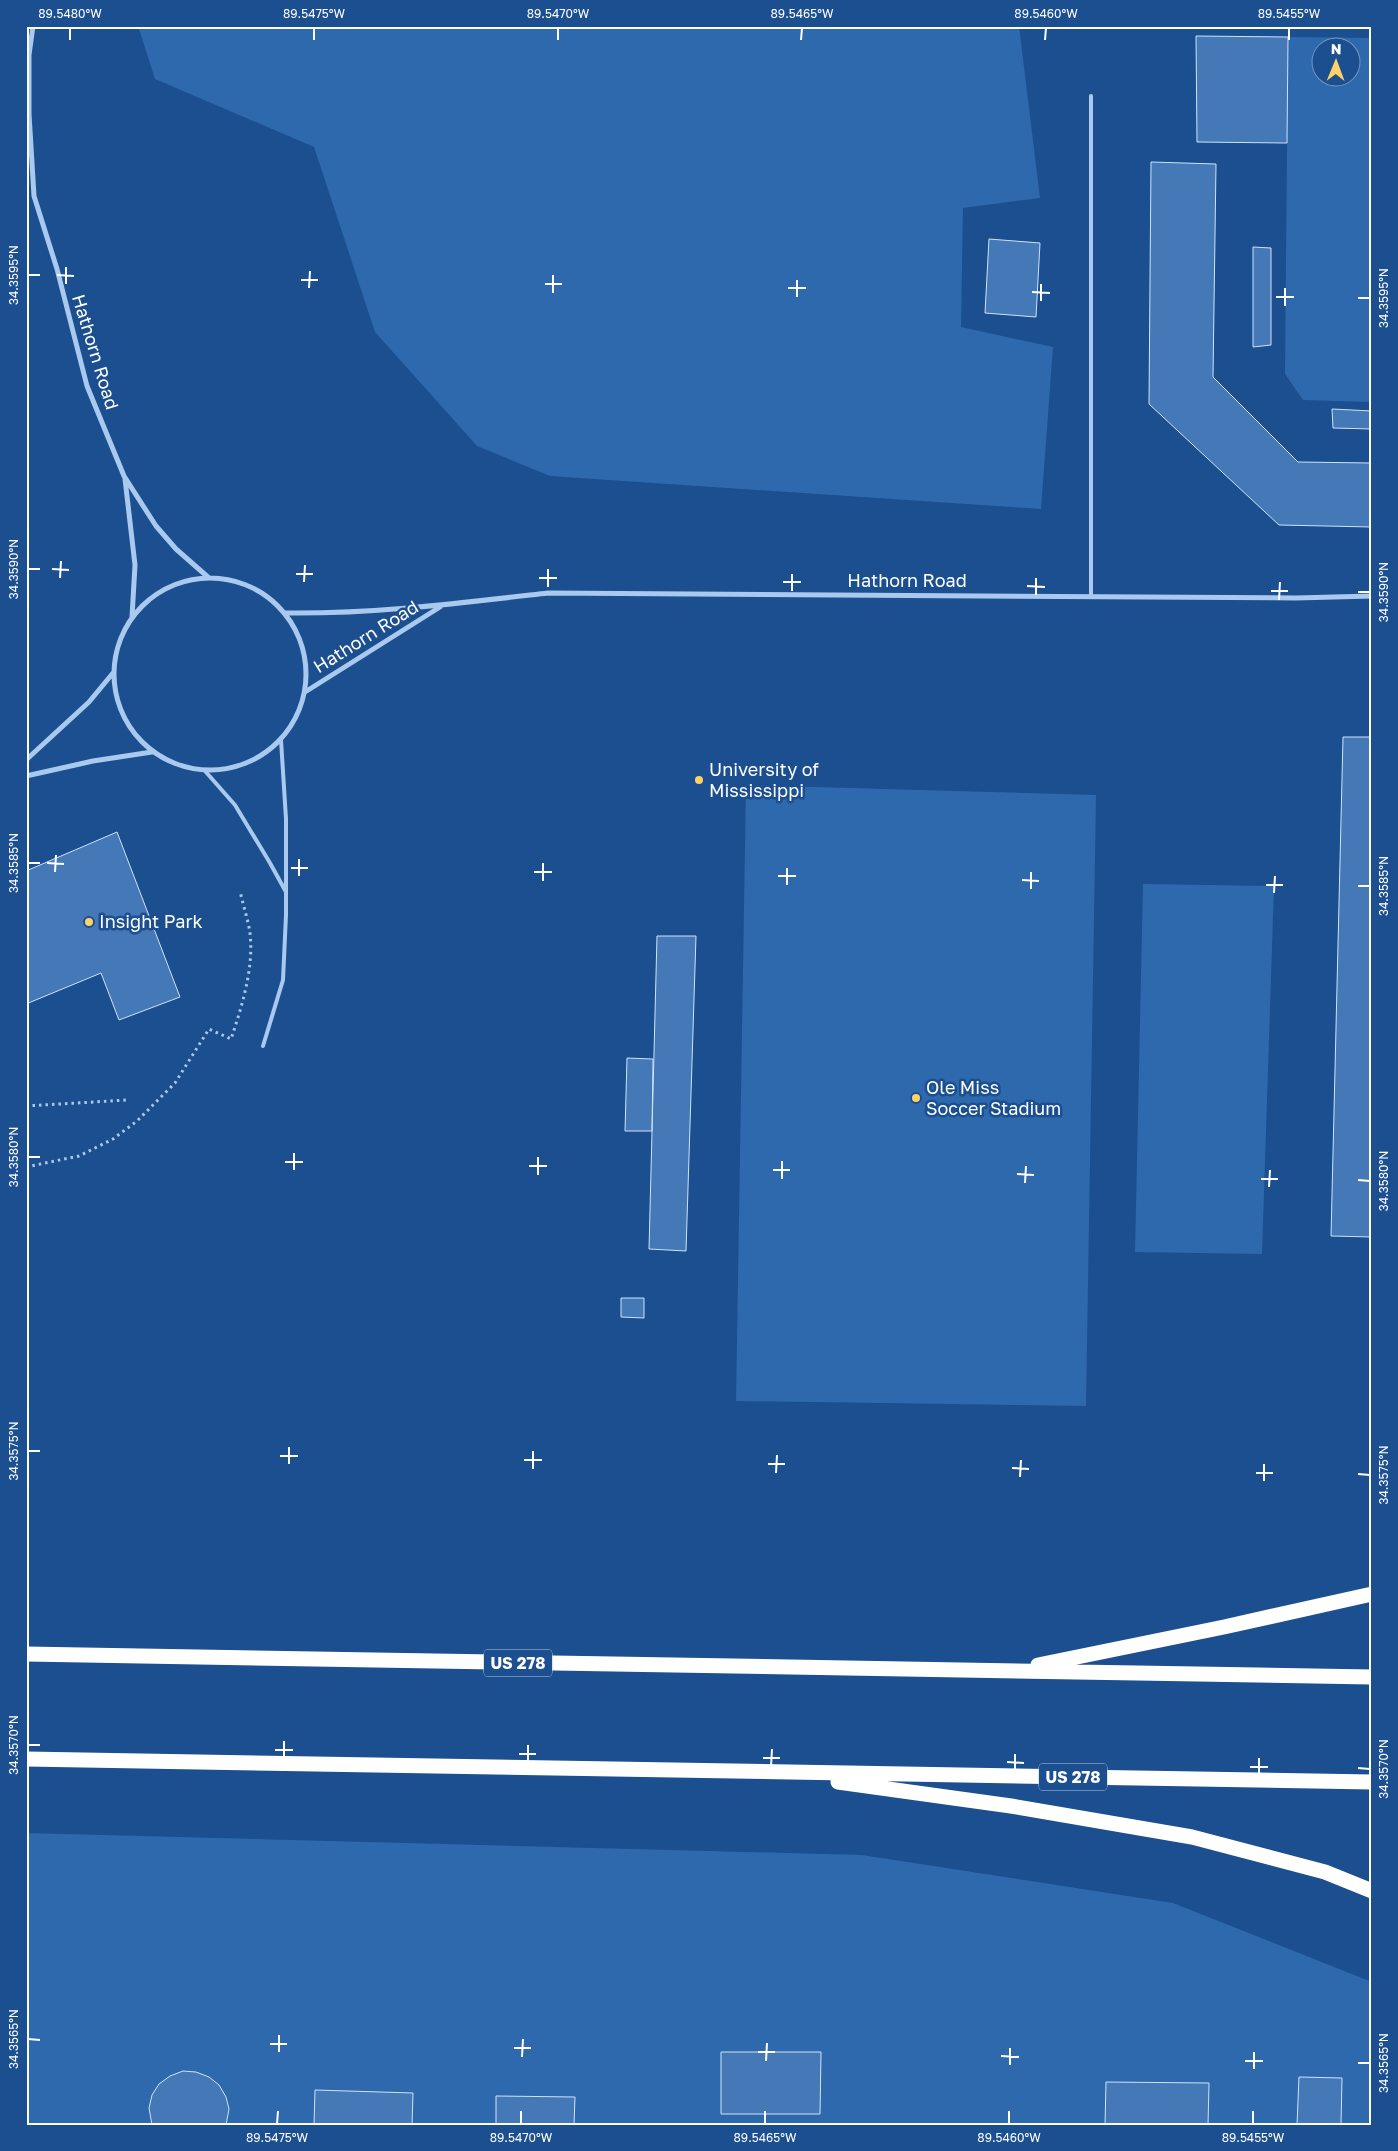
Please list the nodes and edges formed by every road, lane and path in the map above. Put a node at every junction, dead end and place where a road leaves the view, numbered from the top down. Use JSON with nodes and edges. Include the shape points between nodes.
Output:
{"nodes":[{"id":1,"x":33,"y":26,"type":"edge"},
{"id":2,"x":1091,"y":96,"type":"dead end"},
{"id":3,"x":124,"y":476,"type":"junction"},
{"id":4,"x":209,"y":578,"type":"junction"},
{"id":5,"x":1091,"y":596,"type":"junction"},
{"id":6,"x":1372,"y":596,"type":"edge"},
{"id":7,"x":442,"y":606,"type":"junction"},
{"id":8,"x":285,"y":613,"type":"junction"},
{"id":9,"x":132,"y":617,"type":"junction"},
{"id":10,"x":113,"y":673,"type":"junction"},
{"id":11,"x":305,"y":692,"type":"junction"},
{"id":12,"x":281,"y":740,"type":"junction"},
{"id":13,"x":152,"y":752,"type":"junction"},
{"id":14,"x":26,"y":760,"type":"edge"},
{"id":15,"x":205,"y":771,"type":"junction"},
{"id":16,"x":26,"y":776,"type":"edge"},
{"id":17,"x":240,"y":891,"type":"dead end"},
{"id":18,"x":287,"y":894,"type":"junction"},
{"id":19,"x":264,"y":1046,"type":"dead end"},
{"id":20,"x":127,"y":1100,"type":"dead end"},
{"id":21,"x":26,"y":1106,"type":"edge"},
{"id":22,"x":26,"y":1167,"type":"edge"},
{"id":23,"x":1372,"y":1594,"type":"edge"},
{"id":24,"x":26,"y":1654,"type":"edge"},
{"id":25,"x":1009,"y":1671,"type":"junction"},
{"id":26,"x":1372,"y":1677,"type":"edge"},
{"id":27,"x":26,"y":1759,"type":"edge"},
{"id":28,"x":775,"y":1773,"type":"junction"},
{"id":29,"x":1372,"y":1782,"type":"edge"},
{"id":30,"x":1372,"y":1891,"type":"edge"}],
"edges":[{"from":1,"to":3,"type":"street","name":"Hathorn Road","via":[[28,114],[34,196],[87,386]]},
{"from":2,"to":5,"type":"lane"},
{"from":3,"to":4,"type":"street","name":"Hathorn Road","via":[[156,526]]},
{"from":3,"to":9,"type":"street","name":"Hathorn Road","via":[[135,565]]},
{"from":4,"to":8,"type":"street","name":"Hathorn Road","via":[[238,581],[264,594]]},
{"from":4,"to":9,"type":"street","name":"Hathorn Road","via":[[181,582],[154,596]]},
{"from":5,"to":6,"type":"street","name":"Hathorn Road"},
{"from":5,"to":7,"type":"street","name":"Hathorn Road","via":[[548,593]]},
{"from":7,"to":8,"type":"street","name":"Hathorn Road","via":[[326,614]]},
{"from":7,"to":11,"type":"street","name":"Hathorn Road"},
{"from":8,"to":11,"type":"street","name":"Hathorn Road","via":[[299,637],[307,664]]},
{"from":9,"to":10,"type":"street","name":"Hathorn Road","via":[[118,643]]},
{"from":10,"to":13,"type":"street","name":"Hathorn Road","via":[[117,703],[131,731]]},
{"from":10,"to":14,"type":"street","via":[[90,702]]},
{"from":11,"to":12,"type":"street","name":"Hathorn Road","via":[[297,718]]},
{"from":12,"to":15,"type":"street","name":"Hathorn Road","via":[[260,757],[234,768]]},
{"from":12,"to":18,"type":"lane"},
{"from":13,"to":15,"type":"street","name":"Hathorn Road","via":[[177,766]]},
{"from":13,"to":16,"type":"street"},
{"from":15,"to":18,"type":"lane","via":[[235,806]]},
{"from":17,"to":22,"type":"path","via":[[250,933],[249,967],[231,1040],[209,1029],[174,1083],[137,1121],[113,1139],[79,1156]]},
{"from":18,"to":19,"type":"lane","via":[[283,980]]},
{"from":20,"to":21,"type":"path"},
{"from":23,"to":25,"type":"highway"},
{"from":24,"to":25,"type":"highway","number":"US 278"},
{"from":25,"to":26,"type":"highway","number":"US 278"},
{"from":27,"to":28,"type":"highway","number":"US 278"},
{"from":28,"to":29,"type":"highway","number":"US 278"},
{"from":28,"to":30,"type":"highway","via":[[1011,1806],[1192,1837],[1325,1872]]}]}
